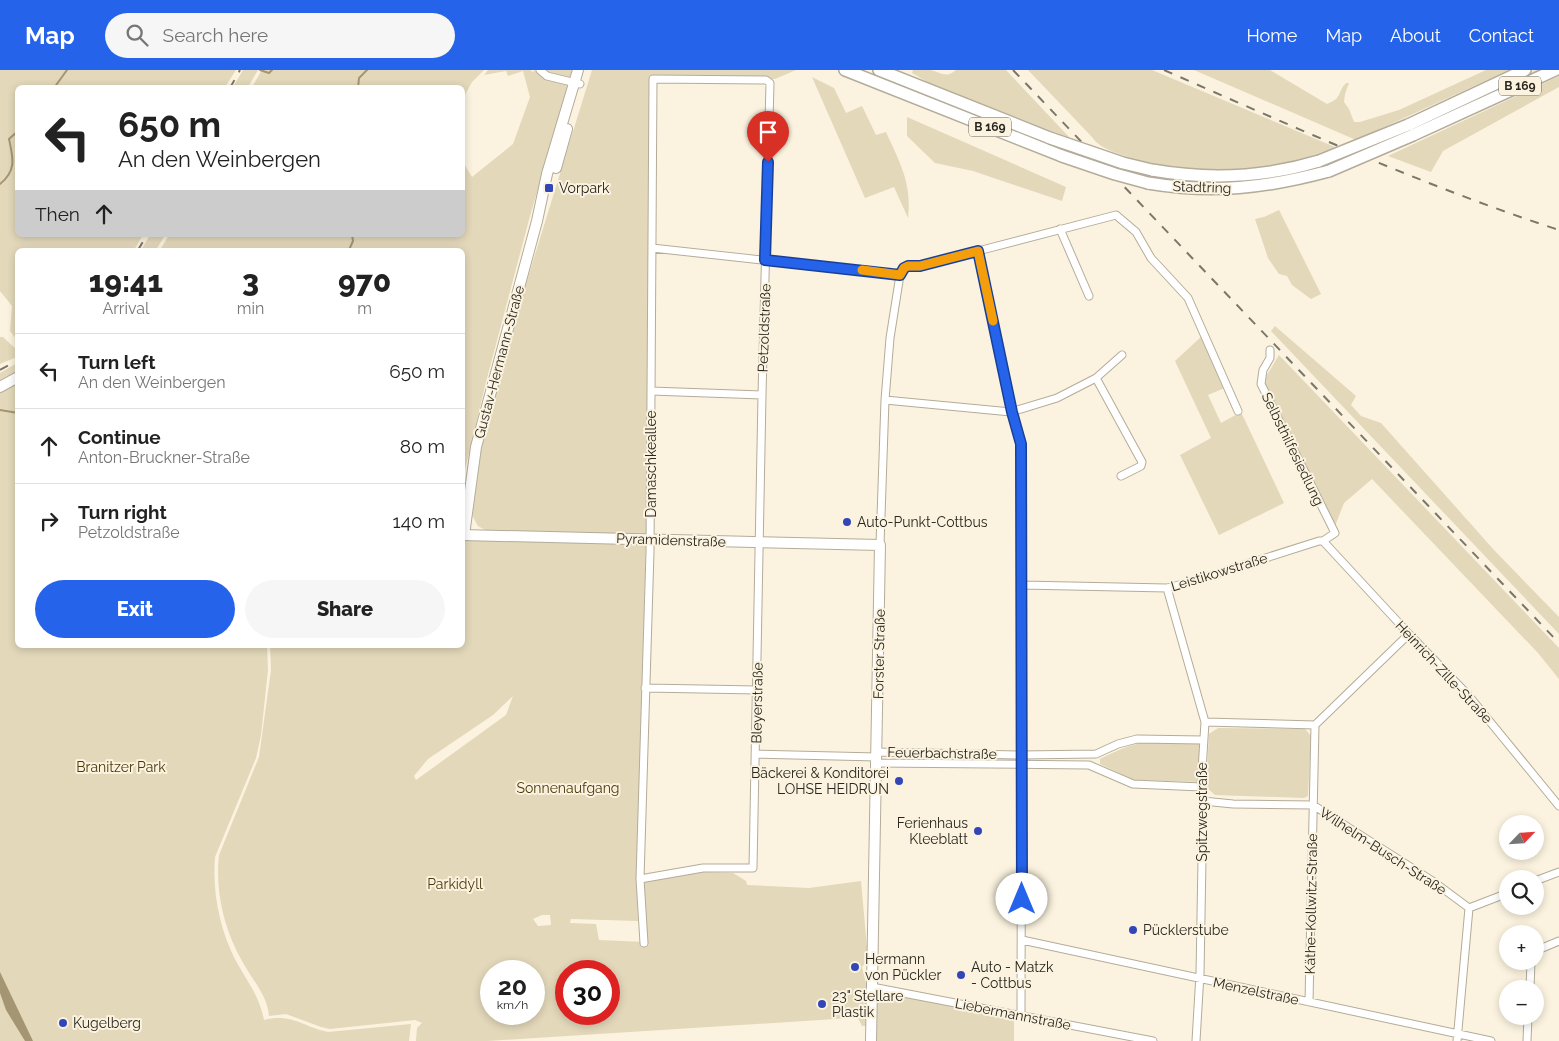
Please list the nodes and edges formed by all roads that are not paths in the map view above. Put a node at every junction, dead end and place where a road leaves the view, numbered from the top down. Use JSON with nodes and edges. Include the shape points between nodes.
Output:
{"nodes":[{"id":1,"x":540,"y":70,"type":"edge"},
{"id":2,"x":578,"y":70,"type":"edge"},
{"id":3,"x":585,"y":70,"type":"edge"},
{"id":4,"x":845,"y":70,"type":"edge"},
{"id":5,"x":879,"y":70,"type":"edge"},
{"id":6,"x":1525,"y":70,"type":"edge"},
{"id":7,"x":1555,"y":70,"type":"edge"},
{"id":8,"x":770,"y":83,"type":"joint"},
{"id":9,"x":577,"y":84,"type":"junction"},
{"id":10,"x":1411,"y":130,"type":"junction"},
{"id":11,"x":1060,"y":229,"type":"junction"},
{"id":12,"x":652,"y":248,"type":"junction"},
{"id":13,"x":978,"y":251,"type":"junction"},
{"id":14,"x":765,"y":260,"type":"junction"},
{"id":15,"x":902,"y":272,"type":"junction"},
{"id":16,"x":1089,"y":296,"type":"dead end"},
{"id":17,"x":1270,"y":350,"type":"dead end"},
{"id":18,"x":1122,"y":355,"type":"dead end"},
{"id":19,"x":1096,"y":378,"type":"junction"},
{"id":20,"x":15,"y":379,"type":"edge"},
{"id":21,"x":0,"y":387,"type":"edge"},
{"id":22,"x":651,"y":391,"type":"junction"},
{"id":23,"x":762,"y":395,"type":"junction"},
{"id":24,"x":885,"y":400,"type":"junction"},
{"id":25,"x":1238,"y":411,"type":"dead end"},
{"id":26,"x":1012,"y":412,"type":"junction"},
{"id":27,"x":1121,"y":476,"type":"dead end"},
{"id":28,"x":465,"y":521,"type":"edge"},
{"id":29,"x":465,"y":535,"type":"edge"},
{"id":30,"x":650,"y":539,"type":"junction"},
{"id":31,"x":1324,"y":541,"type":"junction"},
{"id":32,"x":760,"y":543,"type":"junction"},
{"id":33,"x":880,"y":545,"type":"junction"},
{"id":34,"x":1022,"y":585,"type":"junction"},
{"id":35,"x":1167,"y":588,"type":"junction"},
{"id":36,"x":1409,"y":634,"type":"junction"},
{"id":37,"x":646,"y":688,"type":"junction"},
{"id":38,"x":757,"y":690,"type":"junction"},
{"id":39,"x":1205,"y":722,"type":"junction"},
{"id":40,"x":1315,"y":724,"type":"junction"},
{"id":41,"x":1203,"y":740,"type":"junction"},
{"id":42,"x":756,"y":754,"type":"junction"},
{"id":43,"x":1021,"y":755,"type":"junction"},
{"id":44,"x":877,"y":757,"type":"junction"},
{"id":45,"x":1021,"y":765,"type":"junction"},
{"id":46,"x":1200,"y":787,"type":"junction"},
{"id":47,"x":1203,"y":801,"type":"junction"},
{"id":48,"x":1313,"y":805,"type":"junction"},
{"id":49,"x":1559,"y":806,"type":"edge"},
{"id":50,"x":1559,"y":872,"type":"edge"},
{"id":51,"x":1544,"y":878,"type":"edge"},
{"id":52,"x":640,"y":879,"type":"junction"},
{"id":53,"x":1499,"y":896,"type":"edge"},
{"id":54,"x":1469,"y":908,"type":"junction"},
{"id":55,"x":1022,"y":940,"type":"junction"},
{"id":56,"x":1559,"y":941,"type":"edge"},
{"id":57,"x":644,"y":943,"type":"dead end"},
{"id":58,"x":1544,"y":947,"type":"edge"},
{"id":59,"x":1199,"y":979,"type":"junction"},
{"id":60,"x":872,"y":987,"type":"junction"},
{"id":61,"x":1309,"y":1002,"type":"junction"},
{"id":62,"x":1021,"y":1015,"type":"junction"},
{"id":63,"x":1528,"y":1025,"type":"edge"},
{"id":64,"x":1458,"y":1037,"type":"edge"},
{"id":65,"x":871,"y":1038,"type":"edge"},
{"id":66,"x":1153,"y":1041,"type":"edge"},
{"id":67,"x":1196,"y":1041,"type":"edge"},
{"id":68,"x":1491,"y":1041,"type":"edge"},
{"id":69,"x":1527,"y":1041,"type":"edge"}],
"edges":[{"from":1,"to":9,"type":"street","via":[[547,76]]},
{"from":2,"to":9,"type":"main road","name":"Gustav-Hermann-Straße"},
{"from":3,"to":9,"type":"main road","name":"Gustav-Hermann-Straße"},
{"from":4,"to":10,"type":"main road","name":"Stadtring","number":"B 169","bridge":true,"via":[[1062,156],[1123,176],[1187,188],[1270,185],[1329,171]]},
{"from":5,"to":10,"type":"main road","name":"Stadtring","number":"B 169","bridge":true,"via":[[1050,138],[1123,163],[1191,176],[1272,173]]},
{"from":6,"to":10,"type":"main road","name":"Stadtring","number":"B 169"},
{"from":7,"to":10,"type":"main road","name":"Stadtring","number":"B 169"},
{"from":8,"to":12,"type":"street","name":"Damaschkeallee","via":[[766,80],[653,79]]},
{"from":8,"to":14,"type":"street","name":"Petzoldstraße"},
{"from":9,"to":28,"type":"main road","name":"Gustav-Hermann-Straße","via":[[476,447]]},
{"from":11,"to":13,"type":"street"},
{"from":11,"to":16,"type":"street"},
{"from":11,"to":25,"type":"street","via":[[1116,215],[1136,232],[1151,258],[1188,298]]},
{"from":12,"to":14,"type":"street"},
{"from":12,"to":22,"type":"street","name":"Damaschkeallee"},
{"from":13,"to":15,"type":"street"},
{"from":13,"to":26,"type":"street"},
{"from":14,"to":15,"type":"street"},
{"from":14,"to":23,"type":"street","name":"Petzoldstraße"},
{"from":15,"to":24,"type":"street","name":"Forster Straße","via":[[890,338]]},
{"from":17,"to":31,"type":"street","name":"Selbsthilfesiedlung","via":[[1261,384],[1335,533]]},
{"from":18,"to":19,"type":"street"},
{"from":19,"to":26,"type":"street","via":[[1057,398]]},
{"from":19,"to":27,"type":"street","via":[[1142,462],[1141,466]]},
{"from":20,"to":21,"type":"main road"},
{"from":22,"to":23,"type":"street"},
{"from":22,"to":30,"type":"street","name":"Damaschkeallee"},
{"from":23,"to":32,"type":"street","name":"Petzoldstraße"},
{"from":24,"to":26,"type":"street"},
{"from":24,"to":33,"type":"street","name":"Forster Straße"},
{"from":26,"to":34,"type":"street","via":[[1021,444]]},
{"from":29,"to":30,"type":"main road","name":"Pyramidenstraße"},
{"from":30,"to":32,"type":"main road","name":"Pyramidenstraße"},
{"from":30,"to":37,"type":"street","name":"Damaschkeallee"},
{"from":31,"to":35,"type":"street","name":"Leistikowstraße"},
{"from":31,"to":36,"type":"street","name":"Heinrich-Zille-Straße"},
{"from":32,"to":33,"type":"main road","name":"Pyramidenstraße"},
{"from":32,"to":38,"type":"street","name":"Bleyerstraße"},
{"from":33,"to":44,"type":"main road","name":"Forster Straße"},
{"from":34,"to":35,"type":"street","name":"Leistikowstraße"},
{"from":34,"to":43,"type":"street"},
{"from":35,"to":39,"type":"street","name":"Spitzwegstraße"},
{"from":36,"to":40,"type":"street"},
{"from":36,"to":49,"type":"street","name":"Heinrich-Zille-Straße","via":[[1469,696]]},
{"from":37,"to":38,"type":"street"},
{"from":37,"to":52,"type":"street","name":"Damaschkeallee"},
{"from":38,"to":42,"type":"street","name":"Bleyerstraße"},
{"from":39,"to":40,"type":"street"},
{"from":39,"to":41,"type":"street","name":"Spitzwegstraße"},
{"from":40,"to":48,"type":"street","name":"Käthe-Kollwitz-Straße"},
{"from":41,"to":43,"type":"street","name":"Feuerbachstraße","via":[[1137,738],[1096,754]]},
{"from":41,"to":46,"type":"street","name":"Spitzwegstraße"},
{"from":42,"to":44,"type":"street","name":"Feuerbachstraße"},
{"from":42,"to":52,"type":"street","name":"Bleyerstraße","via":[[753,868],[703,868]]},
{"from":43,"to":44,"type":"street","name":"Feuerbachstraße"},
{"from":43,"to":45,"type":"street"},
{"from":44,"to":45,"type":"street","name":"Feuerbachstraße"},
{"from":44,"to":60,"type":"main road","name":"Forster Straße"},
{"from":45,"to":46,"type":"street","name":"Feuerbachstraße","via":[[1089,766],[1133,784]]},
{"from":45,"to":55,"type":"street"},
{"from":46,"to":47,"type":"street","name":"Spitzwegstraße"},
{"from":47,"to":48,"type":"street","name":"Wilhelm-Busch-Straße"},
{"from":47,"to":59,"type":"street","name":"Spitzwegstraße"},
{"from":48,"to":54,"type":"street","name":"Wilhelm-Busch-Straße"},
{"from":48,"to":61,"type":"street","name":"Käthe-Kollwitz-Straße"},
{"from":50,"to":51,"type":"street"},
{"from":52,"to":57,"type":"street","name":"Damaschkeallee"},
{"from":53,"to":54,"type":"street"},
{"from":54,"to":64,"type":"street"},
{"from":55,"to":59,"type":"street","name":"Menzelstraße"},
{"from":55,"to":62,"type":"street"},
{"from":56,"to":58,"type":"street"},
{"from":59,"to":61,"type":"street","name":"Menzelstraße"},
{"from":59,"to":67,"type":"street","name":"Spitzwegstraße"},
{"from":60,"to":62,"type":"street","name":"Liebermannstraße"},
{"from":60,"to":65,"type":"main road","name":"Forster Straße"},
{"from":61,"to":64,"type":"street","name":"Menzelstraße"},
{"from":62,"to":66,"type":"street","name":"Liebermannstraße"},
{"from":63,"to":69,"type":"street"},
{"from":64,"to":68,"type":"street","name":"Menzelstraße"}]}
